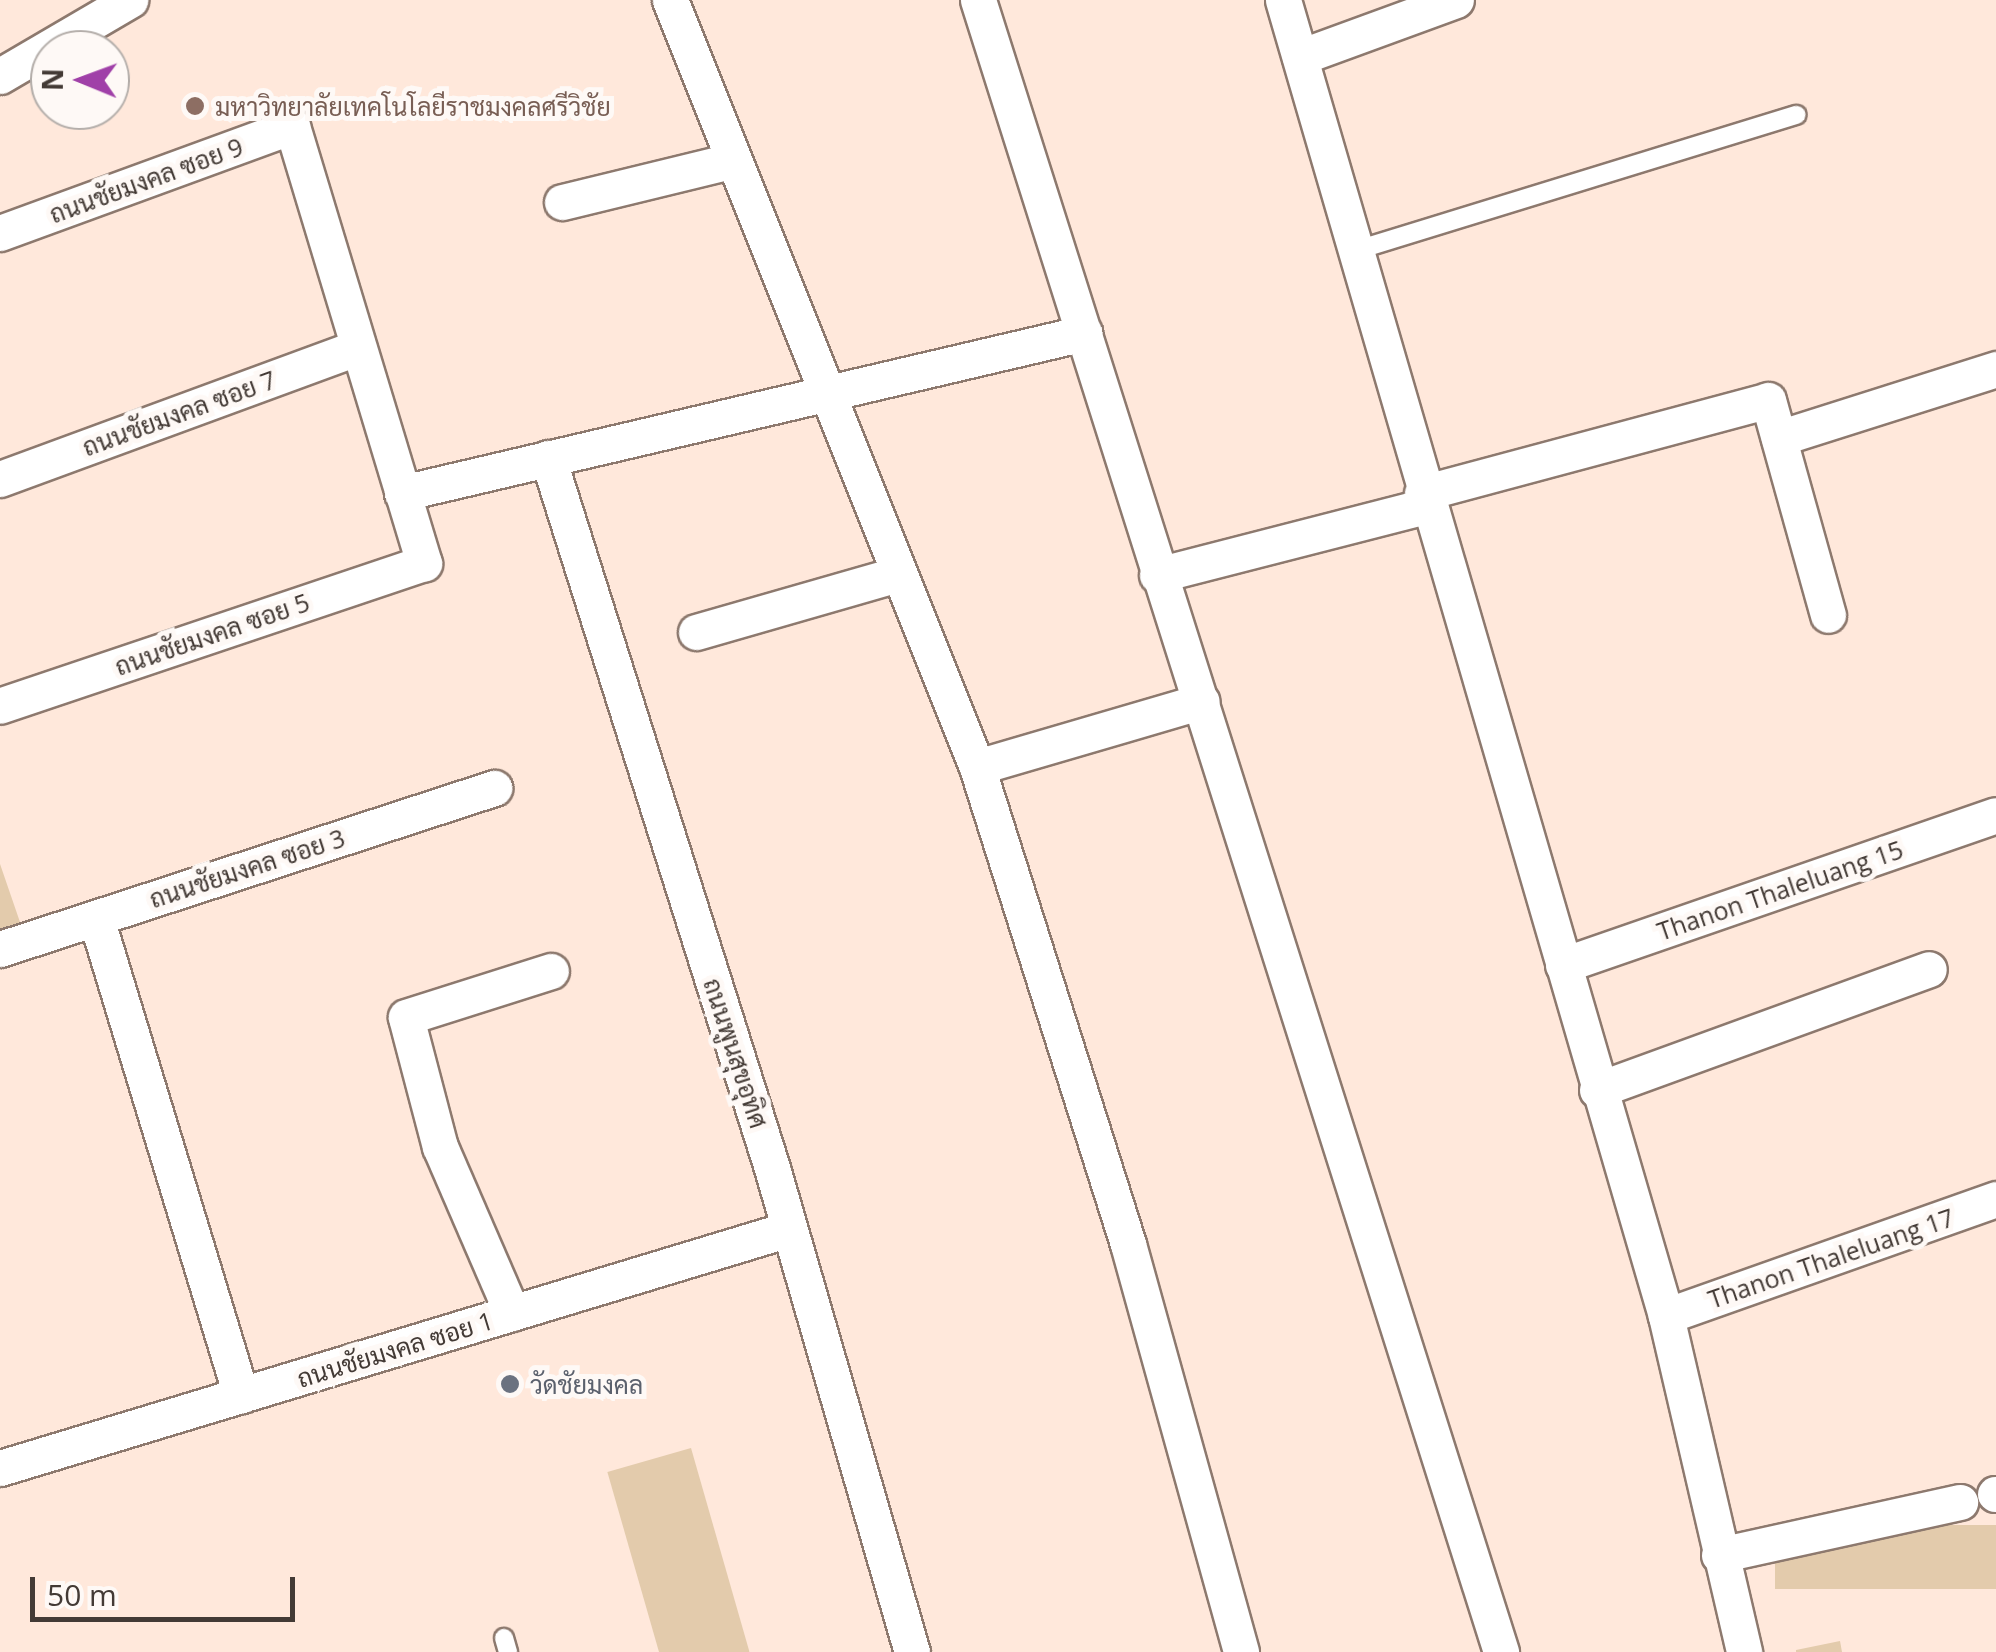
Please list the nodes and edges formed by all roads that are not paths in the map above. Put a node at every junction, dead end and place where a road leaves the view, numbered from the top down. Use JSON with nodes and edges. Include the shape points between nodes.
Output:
{"nodes":[{"id":1,"x":130,"y":0,"type":"edge"},
{"id":2,"x":670,"y":0,"type":"edge"},
{"id":3,"x":978,"y":0,"type":"edge"},
{"id":4,"x":1283,"y":0,"type":"edge"},
{"id":5,"x":1456,"y":0,"type":"edge"},
{"id":6,"x":1300,"y":58,"type":"junction"},
{"id":7,"x":0,"y":76,"type":"edge"},
{"id":8,"x":1797,"y":115,"type":"dead end"},
{"id":9,"x":730,"y":161,"type":"junction"},
{"id":10,"x":562,"y":202,"type":"dead end"},
{"id":11,"x":0,"y":233,"type":"edge"},
{"id":12,"x":1354,"y":251,"type":"junction"},
{"id":13,"x":1084,"y":333,"type":"junction"},
{"id":14,"x":357,"y":348,"type":"junction"},
{"id":15,"x":1996,"y":368,"type":"edge"},
{"id":16,"x":826,"y":393,"type":"junction"},
{"id":17,"x":1779,"y":438,"type":"junction"},
{"id":18,"x":548,"y":458,"type":"junction"},
{"id":19,"x":0,"y":478,"type":"edge"},
{"id":20,"x":402,"y":493,"type":"junction"},
{"id":21,"x":1424,"y":500,"type":"junction"},
{"id":22,"x":898,"y":574,"type":"junction"},
{"id":23,"x":1157,"y":575,"type":"junction"},
{"id":24,"x":1828,"y":615,"type":"dead end"},
{"id":25,"x":696,"y":632,"type":"dead end"},
{"id":26,"x":1202,"y":701,"type":"junction"},
{"id":27,"x":0,"y":706,"type":"edge"},
{"id":28,"x":977,"y":767,"type":"junction"},
{"id":29,"x":494,"y":788,"type":"dead end"},
{"id":30,"x":1996,"y":815,"type":"edge"},
{"id":31,"x":96,"y":918,"type":"junction"},
{"id":32,"x":0,"y":949,"type":"edge"},
{"id":33,"x":1563,"y":964,"type":"junction"},
{"id":34,"x":1928,"y":969,"type":"dead end"},
{"id":35,"x":551,"y":971,"type":"dead end"},
{"id":36,"x":1597,"y":1090,"type":"junction"},
{"id":37,"x":1996,"y":1200,"type":"edge"},
{"id":38,"x":789,"y":1229,"type":"junction"},
{"id":39,"x":512,"y":1313,"type":"junction"},
{"id":40,"x":1666,"y":1316,"type":"junction"},
{"id":41,"x":241,"y":1395,"type":"junction"},
{"id":42,"x":0,"y":1468,"type":"edge"},
{"id":43,"x":1960,"y":1502,"type":"dead end"},
{"id":44,"x":1719,"y":1556,"type":"junction"},
{"id":45,"x":912,"y":1652,"type":"edge"},
{"id":46,"x":1241,"y":1652,"type":"edge"},
{"id":47,"x":1501,"y":1652,"type":"edge"},
{"id":48,"x":1744,"y":1652,"type":"edge"}],
"edges":[{"from":1,"to":7,"type":"street"},
{"from":2,"to":9,"type":"street"},
{"from":3,"to":13,"type":"street"},
{"from":4,"to":6,"type":"street"},
{"from":5,"to":6,"type":"street"},
{"from":6,"to":12,"type":"street"},
{"from":8,"to":12,"type":"lane"},
{"from":9,"to":10,"type":"street"},
{"from":9,"to":16,"type":"street"},
{"from":11,"to":14,"type":"street","name":"ถนนชัยมงคล ซอย 9","via":[[292,126]]},
{"from":12,"to":21,"type":"street"},
{"from":13,"to":16,"type":"street"},
{"from":13,"to":23,"type":"street"},
{"from":14,"to":19,"type":"street","name":"ถนนชัยมงคล ซอย 7"},
{"from":14,"to":20,"type":"street"},
{"from":15,"to":17,"type":"street"},
{"from":16,"to":18,"type":"street"},
{"from":16,"to":22,"type":"street"},
{"from":17,"to":21,"type":"street","via":[[1768,400]]},
{"from":17,"to":24,"type":"street"},
{"from":18,"to":20,"type":"street"},
{"from":18,"to":38,"type":"street","name":"ถนนพูนสุขอุทิศ"},
{"from":20,"to":27,"type":"street","name":"ถนนชัยมงคล ซอย 5","via":[[424,562]]},
{"from":21,"to":23,"type":"street"},
{"from":21,"to":33,"type":"street"},
{"from":22,"to":25,"type":"street"},
{"from":22,"to":28,"type":"street"},
{"from":23,"to":26,"type":"street"},
{"from":26,"to":28,"type":"street"},
{"from":26,"to":47,"type":"street"},
{"from":28,"to":46,"type":"street","via":[[1128,1244]]},
{"from":29,"to":31,"type":"street","name":"ถนนชัยมงคล ซอย 3"},
{"from":30,"to":33,"type":"street","name":"Thanon Thaleluang 15"},
{"from":31,"to":32,"type":"street","name":"ถนนชัยมงคล ซอย 3"},
{"from":31,"to":41,"type":"street"},
{"from":33,"to":36,"type":"street"},
{"from":34,"to":36,"type":"street"},
{"from":35,"to":39,"type":"street","via":[[406,1017],[440,1147]]},
{"from":36,"to":40,"type":"street"},
{"from":37,"to":40,"type":"street","name":"Thanon Thaleluang 17"},
{"from":38,"to":39,"type":"street","name":"ถนนชัยมงคล ซอย 1"},
{"from":38,"to":45,"type":"street","name":"ถนนพูนสุขอุทิศ"},
{"from":39,"to":41,"type":"street","name":"ถนนชัยมงคล ซอย 1"},
{"from":40,"to":44,"type":"street"},
{"from":41,"to":42,"type":"street","name":"ถนนชัยมงคล ซอย 1"},
{"from":43,"to":44,"type":"street"},
{"from":44,"to":48,"type":"street"}]}
